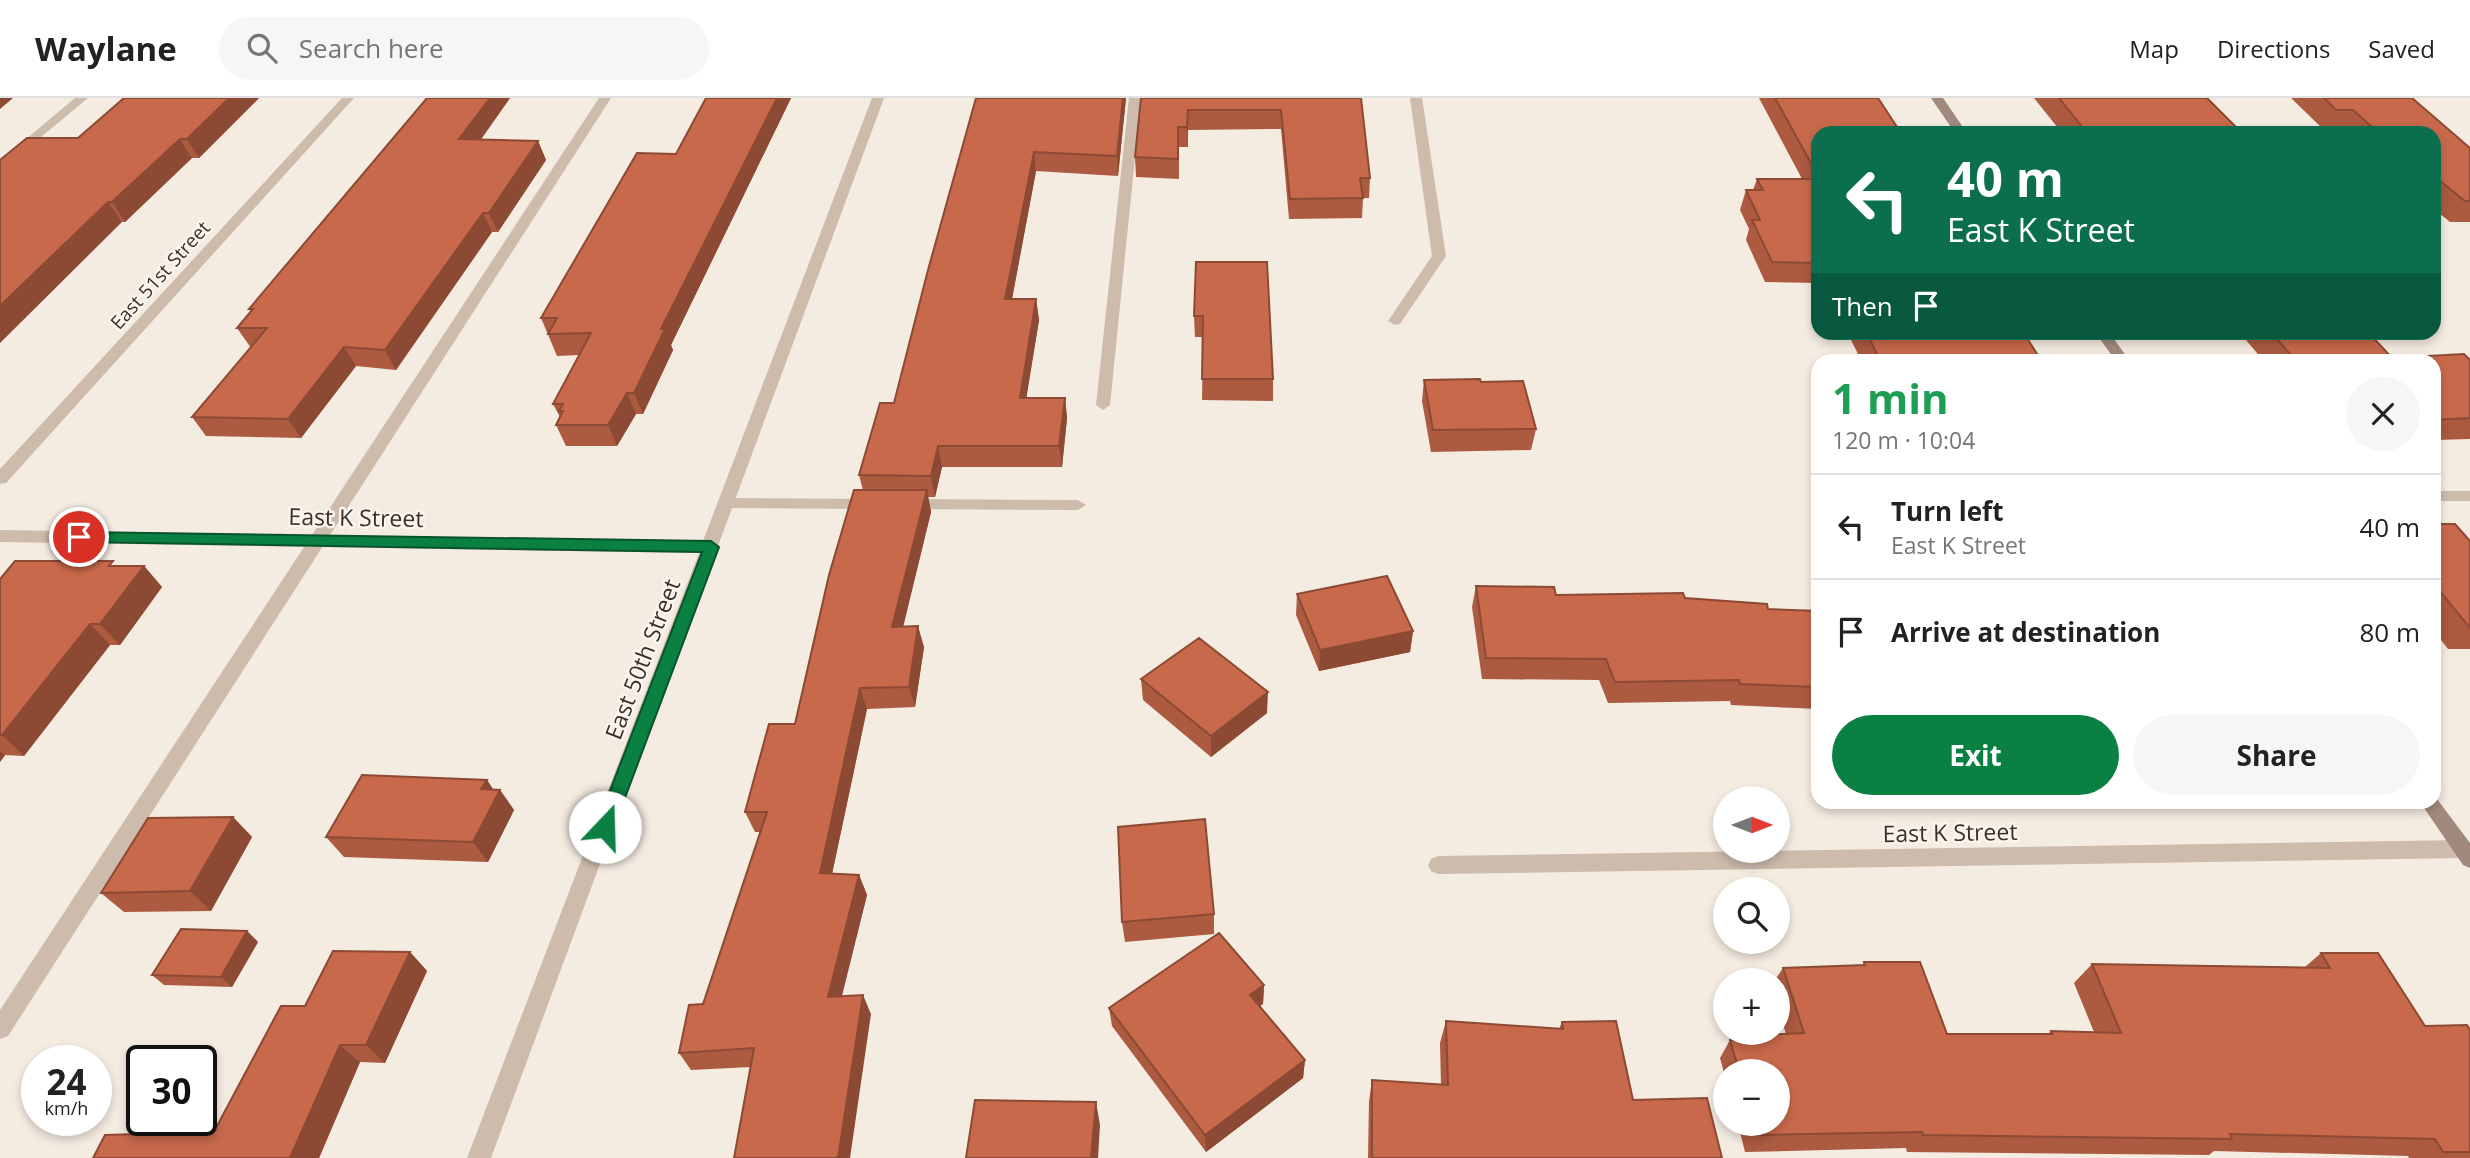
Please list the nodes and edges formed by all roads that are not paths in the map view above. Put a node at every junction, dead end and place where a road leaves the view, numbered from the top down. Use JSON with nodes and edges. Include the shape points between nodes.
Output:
{"nodes":[{"id":1,"x":82,"y":98,"type":"edge"},
{"id":2,"x":348,"y":98,"type":"edge"},
{"id":3,"x":604,"y":98,"type":"edge"},
{"id":4,"x":878,"y":98,"type":"edge"},
{"id":5,"x":1135,"y":98,"type":"edge"},
{"id":6,"x":1416,"y":98,"type":"edge"},
{"id":7,"x":1937,"y":98,"type":"edge"},
{"id":8,"x":1956,"y":126,"type":"edge"},
{"id":9,"x":0,"y":167,"type":"edge"},
{"id":10,"x":1395,"y":321,"type":"dead end"},
{"id":11,"x":1103,"y":405,"type":"dead end"},
{"id":12,"x":0,"y":479,"type":"edge"},
{"id":13,"x":2441,"y":496,"type":"edge"},
{"id":14,"x":2470,"y":496,"type":"edge"},
{"id":15,"x":727,"y":503,"type":"junction"},
{"id":16,"x":1078,"y":505,"type":"dead end"},
{"id":17,"x":0,"y":536,"type":"edge"},
{"id":18,"x":315,"y":541,"type":"junction"},
{"id":19,"x":711,"y":547,"type":"junction"},
{"id":20,"x":2435,"y":809,"type":"edge"},
{"id":21,"x":2467,"y":854,"type":"edge"},
{"id":22,"x":1438,"y":865,"type":"dead end"},
{"id":23,"x":0,"y":1029,"type":"edge"},
{"id":24,"x":479,"y":1158,"type":"edge"}],
"edges":[{"from":1,"to":9,"type":"street"},
{"from":2,"to":12,"type":"street","name":"East 51st Street"},
{"from":3,"to":18,"type":"street"},
{"from":4,"to":15,"type":"street","name":"East 50th Street"},
{"from":5,"to":11,"type":"street"},
{"from":6,"to":10,"type":"street","via":[[1439,256]]},
{"from":7,"to":8,"type":"street"},
{"from":13,"to":14,"type":"street"},
{"from":15,"to":16,"type":"street"},
{"from":15,"to":19,"type":"street","name":"East 50th Street"},
{"from":17,"to":18,"type":"street","name":"East K Street"},
{"from":18,"to":19,"type":"street","name":"East K Street"},
{"from":18,"to":23,"type":"street"},
{"from":19,"to":24,"type":"street","name":"East 50th Street"},
{"from":20,"to":21,"type":"street"},
{"from":21,"to":22,"type":"street","name":"East K Street"}]}
